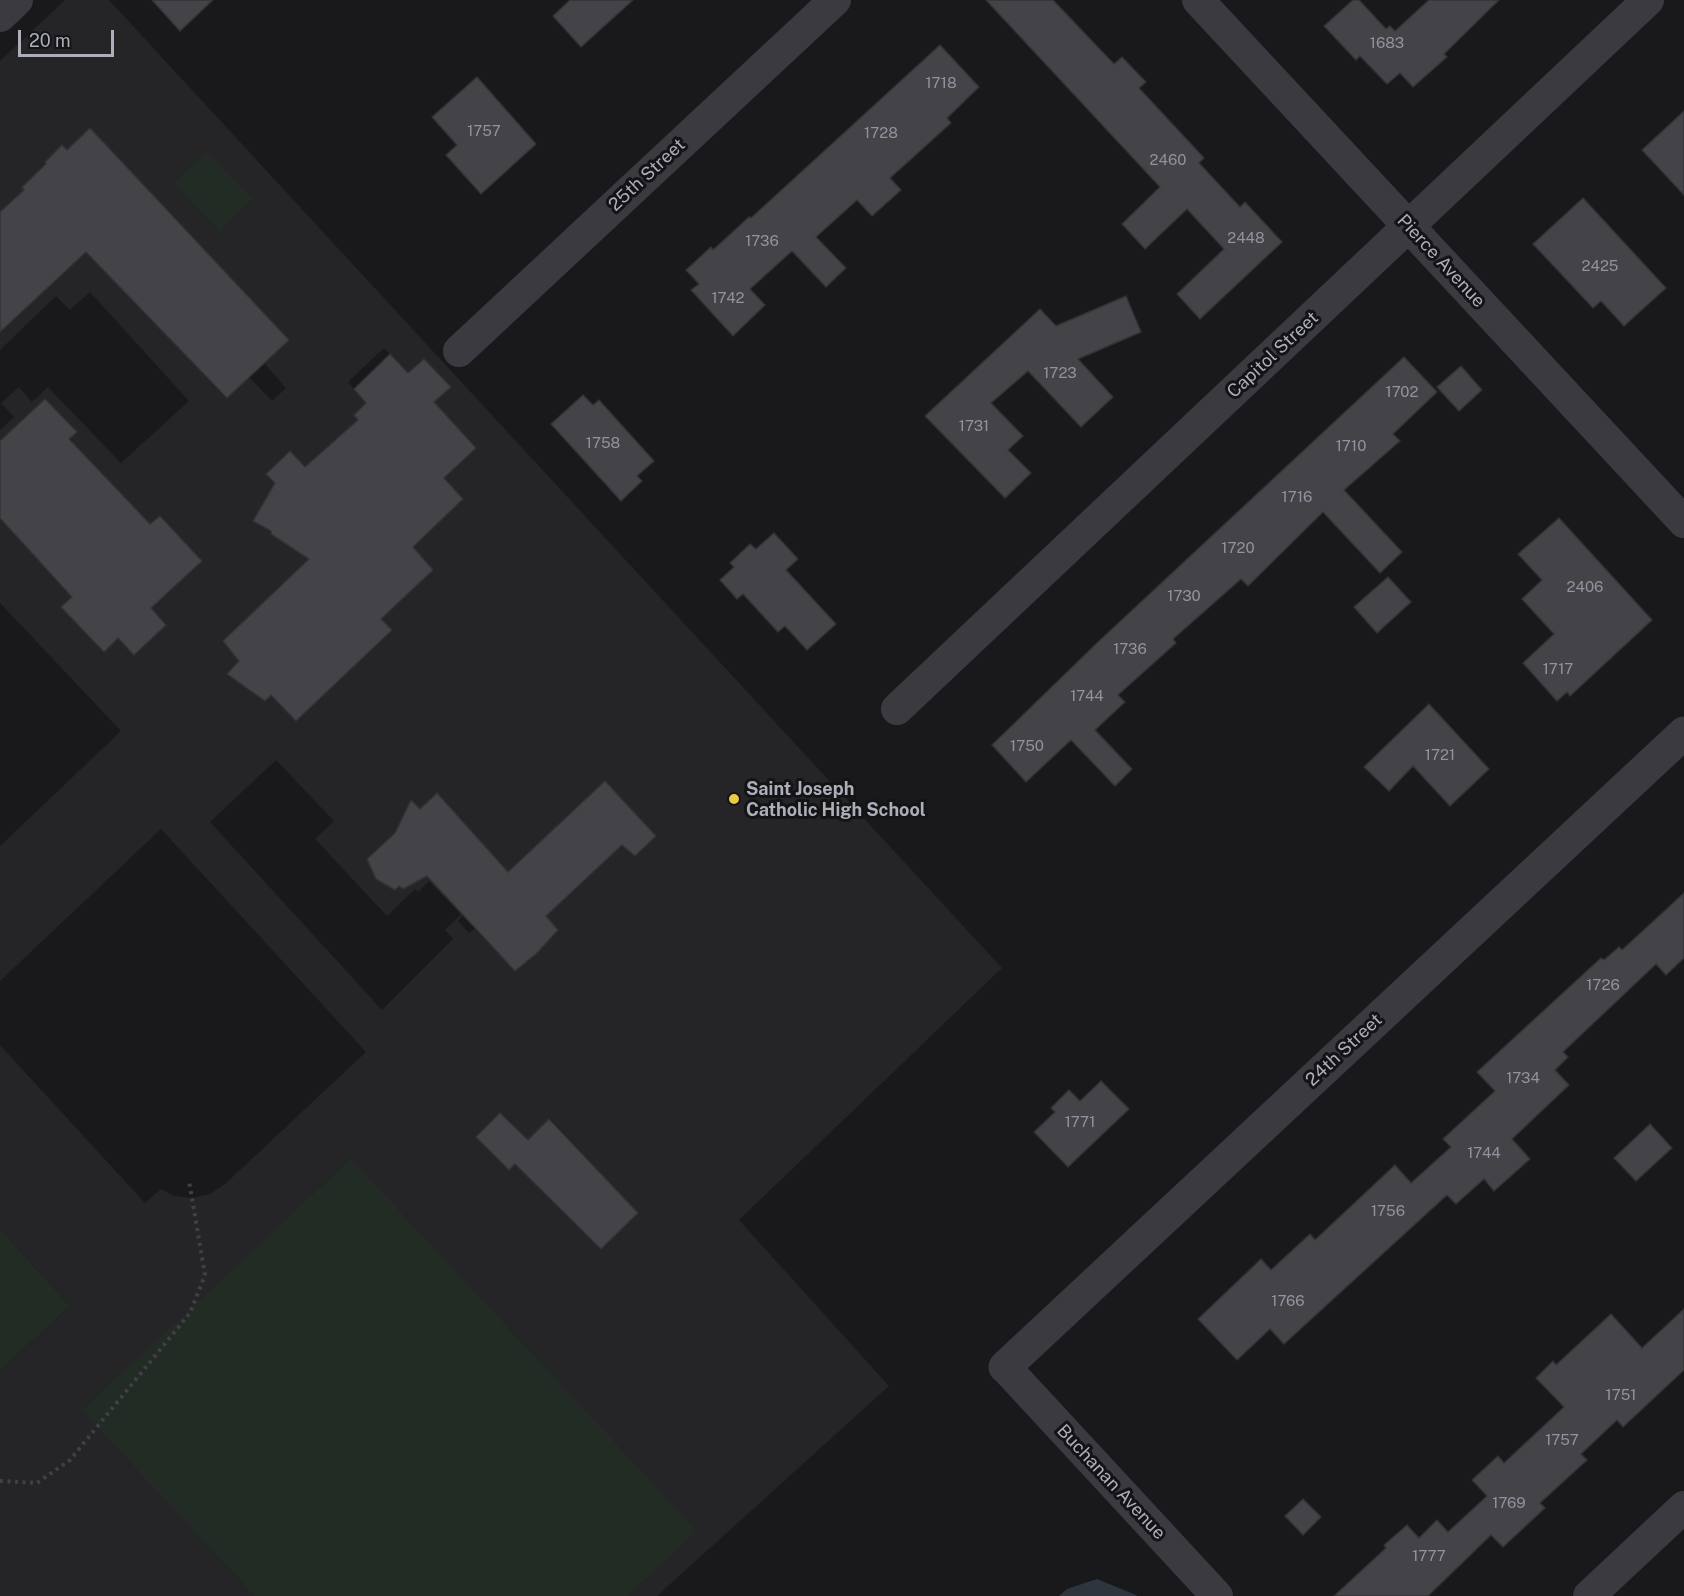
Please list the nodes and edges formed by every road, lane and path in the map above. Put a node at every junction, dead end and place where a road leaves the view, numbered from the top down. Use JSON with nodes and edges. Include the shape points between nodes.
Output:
{"nodes":[{"id":1,"x":17,"y":0,"type":"edge"},
{"id":2,"x":835,"y":0,"type":"edge"},
{"id":3,"x":1198,"y":0,"type":"edge"},
{"id":4,"x":1648,"y":0,"type":"edge"},
{"id":5,"x":0,"y":16,"type":"edge"},
{"id":6,"x":1409,"y":227,"type":"junction"},
{"id":7,"x":459,"y":351,"type":"dead end"},
{"id":8,"x":1684,"y":522,"type":"edge"},
{"id":9,"x":897,"y":709,"type":"dead end"},
{"id":10,"x":1684,"y":733,"type":"edge"},
{"id":11,"x":189,"y":1181,"type":"dead end"},
{"id":12,"x":1005,"y":1367,"type":"joint"},
{"id":13,"x":0,"y":1481,"type":"edge"},
{"id":14,"x":1684,"y":1508,"type":"edge"},
{"id":15,"x":1217,"y":1596,"type":"edge"},
{"id":16,"x":1589,"y":1596,"type":"edge"}],
"edges":[{"from":1,"to":5,"type":"street"},
{"from":2,"to":7,"type":"street","name":"25th Street"},
{"from":3,"to":6,"type":"street","name":"Pierce Avenue"},
{"from":4,"to":6,"type":"street","name":"Capitol Street"},
{"from":6,"to":8,"type":"street","name":"Pierce Avenue"},
{"from":6,"to":9,"type":"street","name":"Capitol Street"},
{"from":10,"to":12,"type":"street","name":"24th Street"},
{"from":11,"to":13,"type":"path","via":[[205,1275],[190,1313],[69,1460],[37,1483]]},
{"from":12,"to":15,"type":"street","name":"Buchanan Avenue"},
{"from":14,"to":16,"type":"street"}]}
